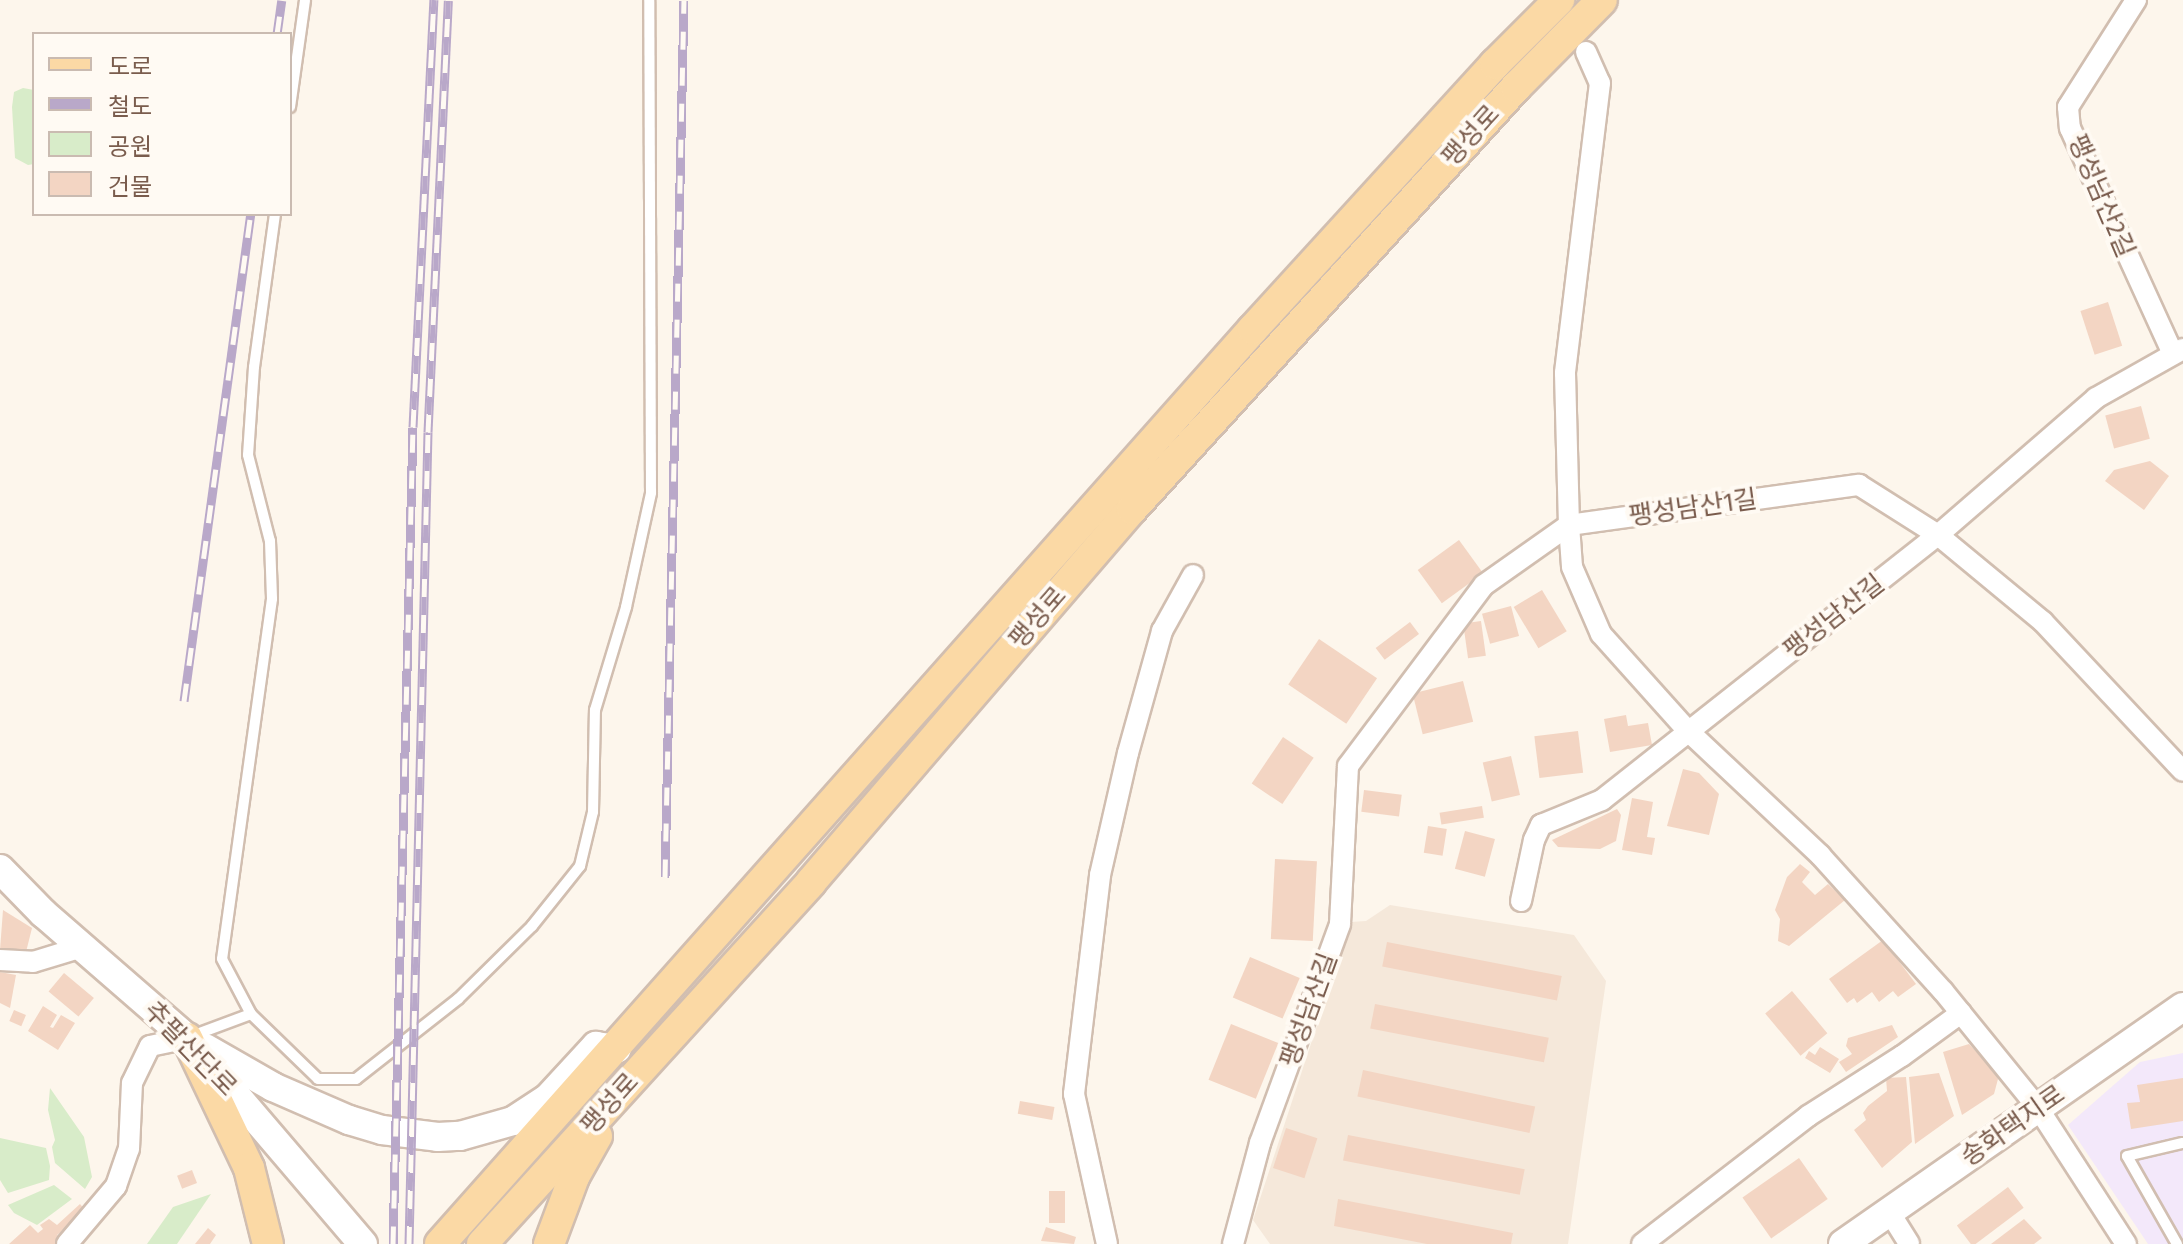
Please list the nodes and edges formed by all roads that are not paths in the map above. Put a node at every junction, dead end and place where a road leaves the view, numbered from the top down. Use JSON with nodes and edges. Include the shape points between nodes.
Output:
{"nodes":[{"id":1,"x":305,"y":0,"type":"edge"},
{"id":2,"x":649,"y":0,"type":"edge"},
{"id":3,"x":1559,"y":0,"type":"edge"},
{"id":4,"x":1602,"y":0,"type":"edge"},
{"id":5,"x":2136,"y":0,"type":"edge"},
{"id":6,"x":1586,"y":52,"type":"dead end"},
{"id":7,"x":292,"y":93,"type":"edge"},
{"id":8,"x":275,"y":216,"type":"edge"},
{"id":9,"x":2178,"y":352,"type":"edge"},
{"id":10,"x":1569,"y":525,"type":"junction"},
{"id":11,"x":1938,"y":535,"type":"junction"},
{"id":12,"x":1193,"y":575,"type":"dead end"},
{"id":13,"x":1687,"y":730,"type":"junction"},
{"id":14,"x":2183,"y":771,"type":"edge"},
{"id":15,"x":0,"y":869,"type":"edge"},
{"id":16,"x":1521,"y":901,"type":"dead end"},
{"id":17,"x":82,"y":947,"type":"junction"},
{"id":18,"x":0,"y":960,"type":"edge"},
{"id":19,"x":2183,"y":1007,"type":"edge"},
{"id":20,"x":1961,"y":1013,"type":"junction"},
{"id":21,"x":251,"y":1014,"type":"junction"},
{"id":22,"x":187,"y":1038,"type":"junction"},
{"id":23,"x":617,"y":1049,"type":"junction"},
{"id":24,"x":650,"y":1059,"type":"junction"},
{"id":25,"x":2038,"y":1108,"type":"junction"},
{"id":26,"x":2182,"y":1143,"type":"edge"},
{"id":27,"x":1890,"y":1213,"type":"junction"},
{"id":28,"x":67,"y":1244,"type":"edge"},
{"id":29,"x":268,"y":1244,"type":"edge"},
{"id":30,"x":363,"y":1244,"type":"edge"},
{"id":31,"x":440,"y":1244,"type":"edge"},
{"id":32,"x":482,"y":1244,"type":"edge"},
{"id":33,"x":549,"y":1244,"type":"edge"},
{"id":34,"x":1107,"y":1244,"type":"edge"},
{"id":35,"x":1234,"y":1244,"type":"edge"},
{"id":36,"x":1642,"y":1244,"type":"edge"},
{"id":37,"x":1843,"y":1244,"type":"edge"},
{"id":38,"x":1909,"y":1244,"type":"edge"},
{"id":39,"x":2126,"y":1244,"type":"edge"},
{"id":40,"x":2177,"y":1244,"type":"edge"}],
"edges":[{"from":1,"to":7,"type":"lane"},
{"from":2,"to":21,"type":"lane","via":[[651,493],[626,607],[595,710],[593,812],[580,866],[532,926],[458,999],[356,1079],[318,1079]]},
{"from":3,"to":23,"type":"main road","name":"팽성로","via":[[1253,329]]},
{"from":4,"to":24,"type":"main road","name":"팽성로","via":[[1516,87],[1132,509],[811,882]]},
{"from":5,"to":9,"type":"street","name":"팽성남산2길","via":[[2068,107],[2070,128]]},
{"from":6,"to":10,"type":"street","via":[[1600,83],[1565,373]]},
{"from":8,"to":21,"type":"lane","via":[[248,455],[270,541],[272,599],[222,959]]},
{"from":9,"to":11,"type":"street","name":"팽성남산길","via":[[2096,398]]},
{"from":10,"to":11,"type":"street","name":"팽성남산1길","via":[[1859,485]]},
{"from":10,"to":13,"type":"street","via":[[1572,567],[1601,634]]},
{"from":10,"to":35,"type":"street","name":"팽성남산길","via":[[1484,585],[1348,766],[1340,924],[1260,1143]]},
{"from":11,"to":13,"type":"street","name":"팽성남산길"},
{"from":11,"to":14,"type":"street","name":"팽성남산1길","via":[[2043,622]]},
{"from":12,"to":34,"type":"street","via":[[1153,659],[1100,875],[1074,1094]]},
{"from":13,"to":16,"type":"street","name":"팽성남산길","via":[[1602,800],[1541,825]]},
{"from":13,"to":20,"type":"street","via":[[1820,855]]},
{"from":15,"to":17,"type":"street","name":"추팔산단로"},
{"from":17,"to":18,"type":"street","via":[[33,962]]},
{"from":17,"to":22,"type":"street","name":"추팔산단로"},
{"from":19,"to":25,"type":"street","name":"송화택지로"},
{"from":20,"to":25,"type":"street"},
{"from":20,"to":36,"type":"street","via":[[1808,1116]]},
{"from":21,"to":22,"type":"lane"},
{"from":22,"to":23,"type":"street","via":[[273,1087],[349,1120],[438,1137],[513,1121],[548,1098],[596,1046]]},
{"from":22,"to":28,"type":"street","via":[[150,1046],[132,1083],[129,1149],[116,1186]]},
{"from":22,"to":29,"type":"main road","via":[[249,1168]]},
{"from":22,"to":30,"type":"street","name":"추팔산단로"},
{"from":23,"to":31,"type":"main road","name":"팽성로"},
{"from":24,"to":32,"type":"main road","name":"팽성로"},
{"from":24,"to":33,"type":"main road","via":[[581,1165]]},
{"from":25,"to":27,"type":"street","name":"송화택지로"},
{"from":25,"to":39,"type":"street"},
{"from":26,"to":40,"type":"lane","via":[[2127,1156]]},
{"from":27,"to":37,"type":"street","name":"송화택지로"},
{"from":27,"to":38,"type":"street"}]}
